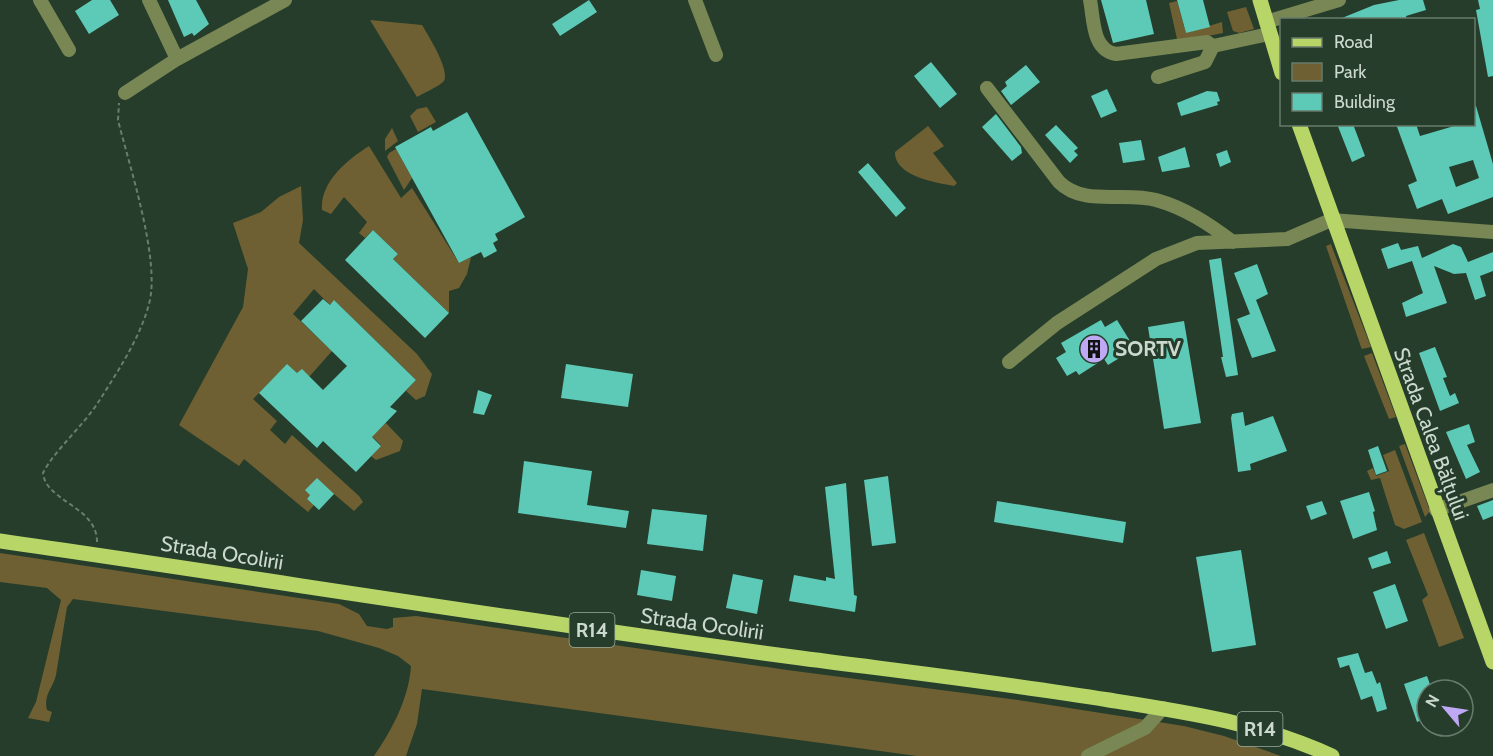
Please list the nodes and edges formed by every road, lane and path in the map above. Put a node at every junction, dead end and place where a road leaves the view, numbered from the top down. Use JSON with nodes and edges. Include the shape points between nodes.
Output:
{"nodes":[{"id":1,"x":40,"y":0,"type":"edge"},
{"id":2,"x":149,"y":0,"type":"edge"},
{"id":3,"x":285,"y":0,"type":"edge"},
{"id":4,"x":695,"y":0,"type":"edge"},
{"id":5,"x":1090,"y":0,"type":"edge"},
{"id":6,"x":1260,"y":0,"type":"edge"},
{"id":7,"x":1339,"y":0,"type":"edge"},
{"id":8,"x":1293,"y":18,"type":"edge"},
{"id":9,"x":1280,"y":23,"type":"edge"},
{"id":10,"x":1267,"y":28,"type":"junction"},
{"id":11,"x":1213,"y":46,"type":"junction"},
{"id":12,"x":69,"y":50,"type":"dead end"},
{"id":13,"x":716,"y":55,"type":"dead end"},
{"id":14,"x":177,"y":58,"type":"junction"},
{"id":15,"x":1280,"y":70,"type":"edge"},
{"id":16,"x":1158,"y":77,"type":"dead end"},
{"id":17,"x":987,"y":88,"type":"dead end"},
{"id":18,"x":125,"y":93,"type":"joint"},
{"id":19,"x":1300,"y":126,"type":"edge"},
{"id":20,"x":1331,"y":220,"type":"junction"},
{"id":21,"x":1493,"y":232,"type":"edge"},
{"id":22,"x":1233,"y":242,"type":"junction"},
{"id":23,"x":1009,"y":362,"type":"dead end"},
{"id":24,"x":1493,"y":490,"type":"edge"},
{"id":25,"x":1436,"y":510,"type":"junction"},
{"id":26,"x":0,"y":541,"type":"edge"},
{"id":27,"x":96,"y":555,"type":"junction"},
{"id":28,"x":1489,"y":638,"type":"edge"},
{"id":29,"x":1493,"y":662,"type":"edge"},
{"id":30,"x":1163,"y":708,"type":"junction"},
{"id":31,"x":1185,"y":712,"type":"junction"},
{"id":32,"x":1088,"y":756,"type":"edge"},
{"id":33,"x":1307,"y":756,"type":"edge"},
{"id":34,"x":1332,"y":756,"type":"edge"}],
"edges":[{"from":1,"to":12,"type":"street"},
{"from":2,"to":14,"type":"street"},
{"from":3,"to":14,"type":"street"},
{"from":4,"to":13,"type":"street"},
{"from":5,"to":11,"type":"street","via":[[1101,48],[1107,52],[1207,42]]},
{"from":6,"to":10,"type":"main road"},
{"from":7,"to":8,"type":"street"},
{"from":9,"to":10,"type":"street"},
{"from":10,"to":11,"type":"street"},
{"from":10,"to":15,"type":"main road"},
{"from":11,"to":16,"type":"street","via":[[1205,62]]},
{"from":14,"to":18,"type":"street"},
{"from":17,"to":22,"type":"street","via":[[1059,182],[1071,192],[1090,197],[1128,195],[1154,200],[1208,224]]},
{"from":18,"to":27,"type":"path","via":[[117,111],[147,245],[150,302],[139,329],[88,418],[43,473],[46,484],[96,528]]},
{"from":19,"to":20,"type":"main road","name":"Strada Calea Bălțului"},
{"from":20,"to":21,"type":"street"},
{"from":20,"to":22,"type":"street","via":[[1287,239]]},
{"from":20,"to":25,"type":"main road","name":"Strada Calea Bălțului"},
{"from":22,"to":23,"type":"street","via":[[1197,243],[1156,259],[1057,323]]},
{"from":24,"to":25,"type":"street"},
{"from":25,"to":28,"type":"main road","name":"Strada Calea Bălțului"},
{"from":26,"to":27,"type":"main road","name":"Strada Ocolirii","number":"R14"},
{"from":27,"to":30,"type":"main road","name":"Strada Ocolirii","number":"R14","via":[[651,639]]},
{"from":28,"to":29,"type":"main road","name":"Strada Calea Bălțului"},
{"from":30,"to":31,"type":"main road","name":"Strada Ocolirii","number":"R14"},
{"from":30,"to":32,"type":"street","via":[[1145,728]]},
{"from":31,"to":33,"type":"main road","number":"R14"},
{"from":31,"to":34,"type":"main road","number":"R14","via":[[1262,729]]}]}
